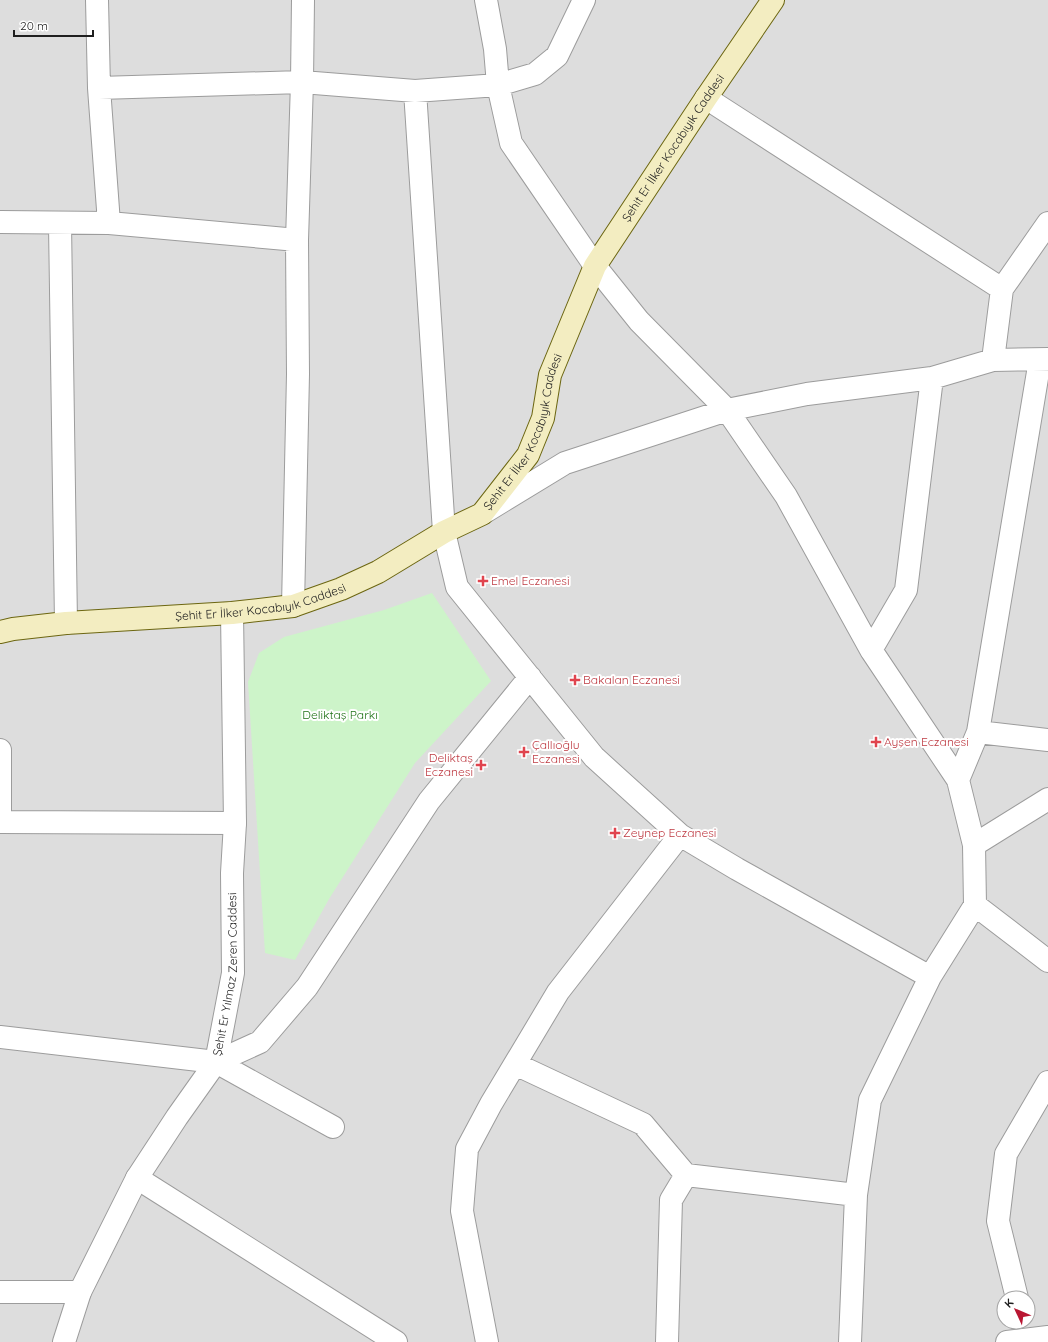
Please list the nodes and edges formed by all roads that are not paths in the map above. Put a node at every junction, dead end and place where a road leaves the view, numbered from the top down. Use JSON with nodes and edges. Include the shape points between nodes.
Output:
{"nodes":[{"id":1,"x":97,"y":0,"type":"edge"},
{"id":2,"x":303,"y":0,"type":"edge"},
{"id":3,"x":486,"y":0,"type":"edge"},
{"id":4,"x":584,"y":0,"type":"edge"},
{"id":5,"x":773,"y":0,"type":"edge"},
{"id":6,"x":302,"y":82,"type":"junction"},
{"id":7,"x":498,"y":85,"type":"junction"},
{"id":8,"x":99,"y":88,"type":"junction"},
{"id":9,"x":416,"y":91,"type":"junction"},
{"id":10,"x":706,"y":98,"type":"junction"},
{"id":11,"x":0,"y":222,"type":"edge"},
{"id":12,"x":109,"y":223,"type":"junction"},
{"id":13,"x":1048,"y":223,"type":"edge"},
{"id":14,"x":60,"y":224,"type":"junction"},
{"id":15,"x":297,"y":240,"type":"junction"},
{"id":16,"x":595,"y":266,"type":"junction"},
{"id":17,"x":1002,"y":289,"type":"junction"},
{"id":18,"x":1044,"y":359,"type":"edge"},
{"id":19,"x":993,"y":360,"type":"junction"},
{"id":20,"x":932,"y":378,"type":"junction"},
{"id":21,"x":727,"y":410,"type":"junction"},
{"id":22,"x":482,"y":514,"type":"junction"},
{"id":23,"x":444,"y":532,"type":"junction"},
{"id":24,"x":294,"y":606,"type":"junction"},
{"id":25,"x":232,"y":613,"type":"junction"},
{"id":26,"x":66,"y":623,"type":"junction"},
{"id":27,"x":0,"y":632,"type":"edge"},
{"id":28,"x":871,"y":650,"type":"junction"},
{"id":29,"x":530,"y":677,"type":"junction"},
{"id":30,"x":978,"y":732,"type":"junction"},
{"id":31,"x":1048,"y":740,"type":"edge"},
{"id":32,"x":0,"y":750,"type":"edge"},
{"id":33,"x":958,"y":780,"type":"junction"},
{"id":34,"x":1048,"y":799,"type":"edge"},
{"id":35,"x":0,"y":817,"type":"edge"},
{"id":36,"x":0,"y":822,"type":"edge"},
{"id":37,"x":235,"y":823,"type":"junction"},
{"id":38,"x":680,"y":834,"type":"junction"},
{"id":39,"x":974,"y":845,"type":"junction"},
{"id":40,"x":975,"y":905,"type":"junction"},
{"id":41,"x":1048,"y":961,"type":"edge"},
{"id":42,"x":930,"y":978,"type":"junction"},
{"id":43,"x":0,"y":1037,"type":"edge"},
{"id":44,"x":216,"y":1062,"type":"junction"},
{"id":45,"x":514,"y":1064,"type":"junction"},
{"id":46,"x":1048,"y":1082,"type":"edge"},
{"id":47,"x":333,"y":1127,"type":"dead end"},
{"id":48,"x":686,"y":1175,"type":"junction"},
{"id":49,"x":137,"y":1178,"type":"junction"},
{"id":50,"x":856,"y":1195,"type":"junction"},
{"id":51,"x":1015,"y":1290,"type":"edge"},
{"id":52,"x":0,"y":1292,"type":"edge"},
{"id":53,"x":80,"y":1292,"type":"junction"},
{"id":54,"x":64,"y":1342,"type":"edge"},
{"id":55,"x":396,"y":1342,"type":"edge"},
{"id":56,"x":487,"y":1342,"type":"edge"},
{"id":57,"x":667,"y":1342,"type":"edge"},
{"id":58,"x":850,"y":1342,"type":"edge"}],
"edges":[{"from":1,"to":8,"type":"street"},
{"from":2,"to":6,"type":"street"},
{"from":3,"to":7,"type":"street","via":[[495,49]]},
{"from":4,"to":7,"type":"street","via":[[557,56],[535,74]]},
{"from":5,"to":10,"type":"main road","name":"Şehit Er İlker Kocabıyık Caddesi"},
{"from":6,"to":8,"type":"street"},
{"from":6,"to":9,"type":"street"},
{"from":6,"to":15,"type":"street"},
{"from":7,"to":9,"type":"street"},
{"from":7,"to":16,"type":"street","via":[[511,143]]},
{"from":8,"to":12,"type":"street"},
{"from":9,"to":23,"type":"street"},
{"from":10,"to":16,"type":"main road","name":"Şehit Er İlker Kocabıyık Caddesi"},
{"from":10,"to":17,"type":"street"},
{"from":11,"to":14,"type":"street"},
{"from":12,"to":14,"type":"street"},
{"from":12,"to":15,"type":"street"},
{"from":13,"to":17,"type":"street"},
{"from":14,"to":26,"type":"street"},
{"from":15,"to":24,"type":"street","via":[[298,374]]},
{"from":16,"to":21,"type":"street","via":[[639,321]]},
{"from":16,"to":22,"type":"main road","name":"Şehit Er İlker Kocabıyık Caddesi","via":[[550,375],[543,418],[528,455]]},
{"from":17,"to":19,"type":"street"},
{"from":18,"to":19,"type":"street"},
{"from":18,"to":30,"type":"street"},
{"from":19,"to":20,"type":"street"},
{"from":20,"to":21,"type":"street","via":[[807,394]]},
{"from":20,"to":28,"type":"street","via":[[906,590]]},
{"from":21,"to":22,"type":"street","via":[[564,464]]},
{"from":21,"to":28,"type":"street","via":[[786,496]]},
{"from":22,"to":23,"type":"main road","name":"Şehit Er İlker Kocabıyık Caddesi"},
{"from":23,"to":24,"type":"main road","name":"Şehit Er İlker Kocabıyık Caddesi","via":[[378,572]]},
{"from":23,"to":29,"type":"street","via":[[457,587]]},
{"from":24,"to":25,"type":"main road","name":"Şehit Er İlker Kocabıyık Caddesi"},
{"from":25,"to":26,"type":"main road","name":"Şehit Er İlker Kocabıyık Caddesi"},
{"from":25,"to":37,"type":"street","name":"Şehit Er Yılmaz Zeren Caddesi"},
{"from":26,"to":27,"type":"main road","name":"Şehit Er İlker Kocabıyık Caddesi"},
{"from":28,"to":33,"type":"street"},
{"from":29,"to":38,"type":"street","via":[[594,757]]},
{"from":29,"to":44,"type":"street","via":[[429,800],[307,987],[260,1042]]},
{"from":30,"to":31,"type":"street"},
{"from":30,"to":33,"type":"street"},
{"from":32,"to":35,"type":"street"},
{"from":33,"to":39,"type":"street"},
{"from":34,"to":39,"type":"street"},
{"from":36,"to":37,"type":"street"},
{"from":37,"to":44,"type":"street","name":"Şehit Er Yılmaz Zeren Caddesi","via":[[232,874],[233,973]]},
{"from":38,"to":42,"type":"street"},
{"from":38,"to":45,"type":"street","via":[[558,992]]},
{"from":39,"to":40,"type":"street"},
{"from":40,"to":41,"type":"street"},
{"from":40,"to":42,"type":"street"},
{"from":42,"to":50,"type":"street","via":[[870,1100]]},
{"from":43,"to":44,"type":"street"},
{"from":44,"to":47,"type":"street"},
{"from":44,"to":49,"type":"street","name":"Şehit Er Yılmaz Zeren Caddesi"},
{"from":45,"to":48,"type":"street","via":[[643,1124]]},
{"from":45,"to":56,"type":"street","via":[[467,1149],[462,1211]]},
{"from":46,"to":51,"type":"street","via":[[1006,1154],[998,1221]]},
{"from":48,"to":50,"type":"street"},
{"from":48,"to":57,"type":"street","via":[[671,1200]]},
{"from":49,"to":53,"type":"street","name":"Şehit Er Yılmaz Zeren Caddesi"},
{"from":49,"to":55,"type":"street"},
{"from":50,"to":58,"type":"street"},
{"from":52,"to":53,"type":"street"},
{"from":53,"to":54,"type":"street","name":"Şehit Er Yılmaz Zeren Caddesi"}]}
